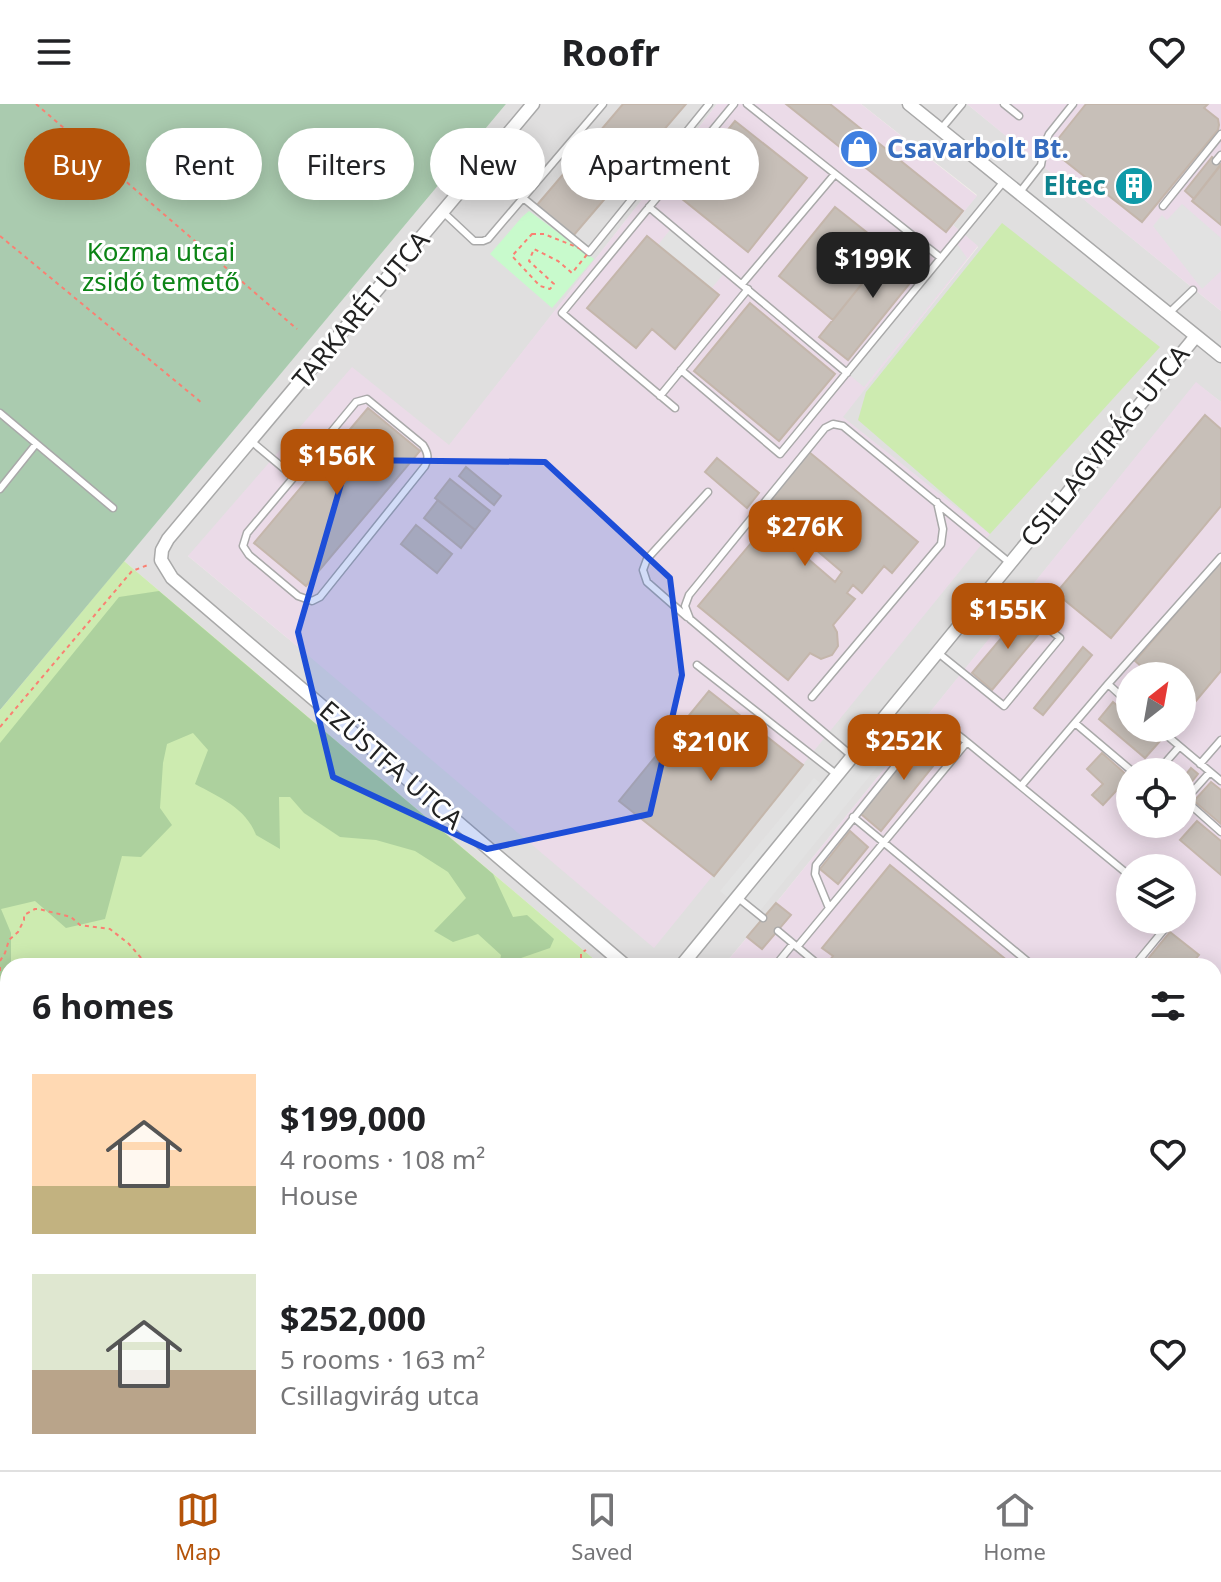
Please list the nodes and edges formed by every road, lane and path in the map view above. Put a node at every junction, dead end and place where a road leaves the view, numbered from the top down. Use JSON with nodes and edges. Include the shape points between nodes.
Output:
{"nodes":[{"id":1,"x":36,"y":104,"type":"edge"},
{"id":2,"x":533,"y":104,"type":"edge"},
{"id":3,"x":603,"y":104,"type":"edge"},
{"id":4,"x":709,"y":104,"type":"edge"},
{"id":5,"x":734,"y":104,"type":"edge"},
{"id":6,"x":747,"y":104,"type":"edge"},
{"id":7,"x":909,"y":104,"type":"edge"},
{"id":8,"x":962,"y":104,"type":"edge"},
{"id":9,"x":1004,"y":104,"type":"edge"},
{"id":10,"x":1073,"y":104,"type":"edge"},
{"id":11,"x":1019,"y":116,"type":"dead end"},
{"id":12,"x":941,"y":129,"type":"junction"},
{"id":13,"x":1221,"y":134,"type":"edge"},
{"id":14,"x":545,"y":171,"type":"edge"},
{"id":15,"x":835,"y":174,"type":"junction"},
{"id":16,"x":1005,"y":180,"type":"junction"},
{"id":17,"x":1020,"y":192,"type":"junction"},
{"id":18,"x":520,"y":200,"type":"edge"},
{"id":19,"x":526,"y":200,"type":"edge"},
{"id":20,"x":1163,"y":206,"type":"dead end"},
{"id":21,"x":649,"y":207,"type":"junction"},
{"id":22,"x":443,"y":212,"type":"junction"},
{"id":23,"x":0,"y":236,"type":"edge"},
{"id":24,"x":589,"y":252,"type":"junction"},
{"id":25,"x":941,"y":258,"type":"junction"},
{"id":26,"x":745,"y":287,"type":"junction"},
{"id":27,"x":1193,"y":290,"type":"dead end"},
{"id":28,"x":1169,"y":313,"type":"junction"},
{"id":29,"x":297,"y":329,"type":"dead end"},
{"id":30,"x":1196,"y":336,"type":"junction"},
{"id":31,"x":1221,"y":356,"type":"edge"},
{"id":32,"x":681,"y":370,"type":"junction"},
{"id":33,"x":847,"y":373,"type":"junction"},
{"id":34,"x":660,"y":396,"type":"junction"},
{"id":35,"x":202,"y":403,"type":"dead end"},
{"id":36,"x":675,"y":408,"type":"dead end"},
{"id":37,"x":0,"y":413,"type":"edge"},
{"id":38,"x":251,"y":441,"type":"junction"},
{"id":39,"x":36,"y":444,"type":"junction"},
{"id":40,"x":294,"y":477,"type":"junction"},
{"id":41,"x":0,"y":489,"type":"edge"},
{"id":42,"x":708,"y":492,"type":"dead end"},
{"id":43,"x":937,"y":502,"type":"junction"},
{"id":44,"x":113,"y":508,"type":"dead end"},
{"id":45,"x":1221,"y":557,"type":"edge"},
{"id":46,"x":161,"y":560,"type":"junction"},
{"id":47,"x":1010,"y":563,"type":"junction"},
{"id":48,"x":993,"y":584,"type":"junction"},
{"id":49,"x":690,"y":619,"type":"junction"},
{"id":50,"x":937,"y":652,"type":"junction"},
{"id":51,"x":697,"y":665,"type":"dead end"},
{"id":52,"x":1108,"y":684,"type":"junction"},
{"id":53,"x":1116,"y":691,"type":"edge"},
{"id":54,"x":812,"y":697,"type":"dead end"},
{"id":55,"x":1075,"y":723,"type":"junction"},
{"id":56,"x":0,"y":727,"type":"edge"},
{"id":57,"x":1221,"y":740,"type":"edge"},
{"id":58,"x":967,"y":742,"type":"junction"},
{"id":59,"x":1173,"y":742,"type":"edge"},
{"id":60,"x":1179,"y":747,"type":"junction"},
{"id":61,"x":852,"y":756,"type":"junction"},
{"id":62,"x":1116,"y":758,"type":"edge"},
{"id":63,"x":1169,"y":758,"type":"edge"},
{"id":64,"x":1200,"y":764,"type":"junction"},
{"id":65,"x":1210,"y":772,"type":"junction"},
{"id":66,"x":837,"y":775,"type":"junction"},
{"id":67,"x":1221,"y":781,"type":"edge"},
{"id":68,"x":1021,"y":786,"type":"junction"},
{"id":69,"x":853,"y":817,"type":"junction"},
{"id":70,"x":1221,"y":832,"type":"edge"},
{"id":71,"x":883,"y":843,"type":"junction"},
{"id":72,"x":1116,"y":864,"type":"edge"},
{"id":73,"x":737,"y":897,"type":"junction"},
{"id":74,"x":829,"y":908,"type":"junction"},
{"id":75,"x":763,"y":918,"type":"dead end"},
{"id":76,"x":778,"y":931,"type":"dead end"},
{"id":77,"x":1160,"y":934,"type":"edge"},
{"id":78,"x":795,"y":945,"type":"junction"},
{"id":79,"x":603,"y":947,"type":"junction"},
{"id":80,"x":2,"y":958,"type":"edge"},
{"id":81,"x":140,"y":958,"type":"edge"},
{"id":82,"x":582,"y":958,"type":"edge"},
{"id":83,"x":616,"y":958,"type":"edge"},
{"id":84,"x":687,"y":958,"type":"edge"},
{"id":85,"x":783,"y":958,"type":"edge"},
{"id":86,"x":810,"y":958,"type":"edge"},
{"id":87,"x":1023,"y":958,"type":"edge"},
{"id":88,"x":1141,"y":958,"type":"edge"},
{"id":89,"x":0,"y":967,"type":"edge"},
{"id":90,"x":0,"y":972,"type":"edge"}],
"edges":[{"from":1,"to":29,"type":"path"},
{"from":2,"to":22,"type":"street","name":"TARKARÉT UTCA"},
{"from":3,"to":14,"type":"lane"},
{"from":4,"to":24,"type":"lane"},
{"from":5,"to":21,"type":"lane"},
{"from":6,"to":15,"type":"lane"},
{"from":7,"to":12,"type":"street"},
{"from":8,"to":12,"type":"lane"},
{"from":9,"to":11,"type":"lane"},
{"from":10,"to":17,"type":"lane","via":[[1049,134],[1041,165]]},
{"from":12,"to":16,"type":"street"},
{"from":13,"to":20,"type":"lane"},
{"from":15,"to":25,"type":"lane"},
{"from":15,"to":26,"type":"lane"},
{"from":16,"to":17,"type":"street"},
{"from":16,"to":25,"type":"lane"},
{"from":17,"to":28,"type":"street"},
{"from":18,"to":22,"type":"lane","via":[[483,241],[474,241]]},
{"from":19,"to":24,"type":"lane"},
{"from":21,"to":26,"type":"lane"},
{"from":21,"to":34,"type":"lane","via":[[562,313]]},
{"from":22,"to":38,"type":"street","name":"TARKARÉT UTCA"},
{"from":23,"to":35,"type":"path"},
{"from":24,"to":24,"type":"path","via":[[532,234],[512,256],[540,286],[550,289],[554,284],[529,261],[534,249],[572,273]]},
{"from":25,"to":33,"type":"lane"},
{"from":26,"to":32,"type":"lane"},
{"from":26,"to":33,"type":"lane"},
{"from":27,"to":28,"type":"lane"},
{"from":28,"to":30,"type":"street"},
{"from":30,"to":31,"type":"street"},
{"from":30,"to":47,"type":"street","name":"CSILLAGVIRÁG UTCA"},
{"from":32,"to":33,"type":"lane","via":[[780,454]]},
{"from":32,"to":34,"type":"lane"},
{"from":34,"to":36,"type":"lane"},
{"from":37,"to":39,"type":"lane"},
{"from":38,"to":40,"type":"lane"},
{"from":38,"to":46,"type":"street","name":"TARKARÉT UTCA","via":[[168,539]]},
{"from":39,"to":41,"type":"lane"},
{"from":39,"to":44,"type":"lane"},
{"from":40,"to":40,"type":"lane","via":[[362,399],[427,453],[425,466],[312,601],[298,596],[243,546],[247,533]]},
{"from":42,"to":49,"type":"lane","via":[[643,570],[647,582]]},
{"from":43,"to":47,"type":"lane"},
{"from":43,"to":49,"type":"lane","via":[[843,426],[829,425],[689,595],[685,606]]},
{"from":43,"to":54,"type":"lane","via":[[941,544]]},
{"from":45,"to":52,"type":"lane"},
{"from":46,"to":56,"type":"path","via":[[132,571]]},
{"from":46,"to":79,"type":"street","name":"EZÜSTFA UTCA","via":[[172,578]]},
{"from":47,"to":48,"type":"street","name":"CSILLAGVIRÁG UTCA"},
{"from":48,"to":50,"type":"street","name":"CSILLAGVIRÁG UTCA"},
{"from":48,"to":50,"type":"lane","via":[[1060,638],[1004,706]]},
{"from":49,"to":61,"type":"lane"},
{"from":50,"to":61,"type":"street","name":"CSILLAGVIRÁG UTCA"},
{"from":51,"to":66,"type":"lane"},
{"from":52,"to":53,"type":"lane"},
{"from":52,"to":55,"type":"lane"},
{"from":55,"to":62,"type":"lane"},
{"from":55,"to":68,"type":"lane"},
{"from":57,"to":64,"type":"lane"},
{"from":58,"to":68,"type":"lane"},
{"from":58,"to":69,"type":"lane","via":[[944,726],[924,730]]},
{"from":58,"to":71,"type":"lane"},
{"from":59,"to":60,"type":"lane"},
{"from":60,"to":63,"type":"lane"},
{"from":60,"to":64,"type":"lane"},
{"from":61,"to":66,"type":"street","name":"CSILLAGVIRÁG UTCA"},
{"from":64,"to":65,"type":"lane"},
{"from":65,"to":67,"type":"lane"},
{"from":65,"to":70,"type":"lane","via":[[1185,800]]},
{"from":66,"to":73,"type":"street","name":"CSILLAGVIRÁG UTCA"},
{"from":68,"to":72,"type":"lane"},
{"from":69,"to":71,"type":"lane"},
{"from":69,"to":74,"type":"lane","via":[[816,865]]},
{"from":71,"to":74,"type":"lane"},
{"from":71,"to":87,"type":"lane"},
{"from":73,"to":75,"type":"lane"},
{"from":73,"to":84,"type":"street","name":"CSILLAGVIRÁG UTCA"},
{"from":74,"to":78,"type":"lane"},
{"from":76,"to":78,"type":"lane"},
{"from":77,"to":88,"type":"lane"},
{"from":78,"to":85,"type":"lane"},
{"from":78,"to":86,"type":"lane"},
{"from":79,"to":82,"type":"path","via":[[582,952]]},
{"from":79,"to":83,"type":"street","name":"EZÜSTFA UTCA"},
{"from":80,"to":81,"type":"path","via":[[24,915],[35,909],[110,929]]},
{"from":89,"to":90,"type":"path"}]}
